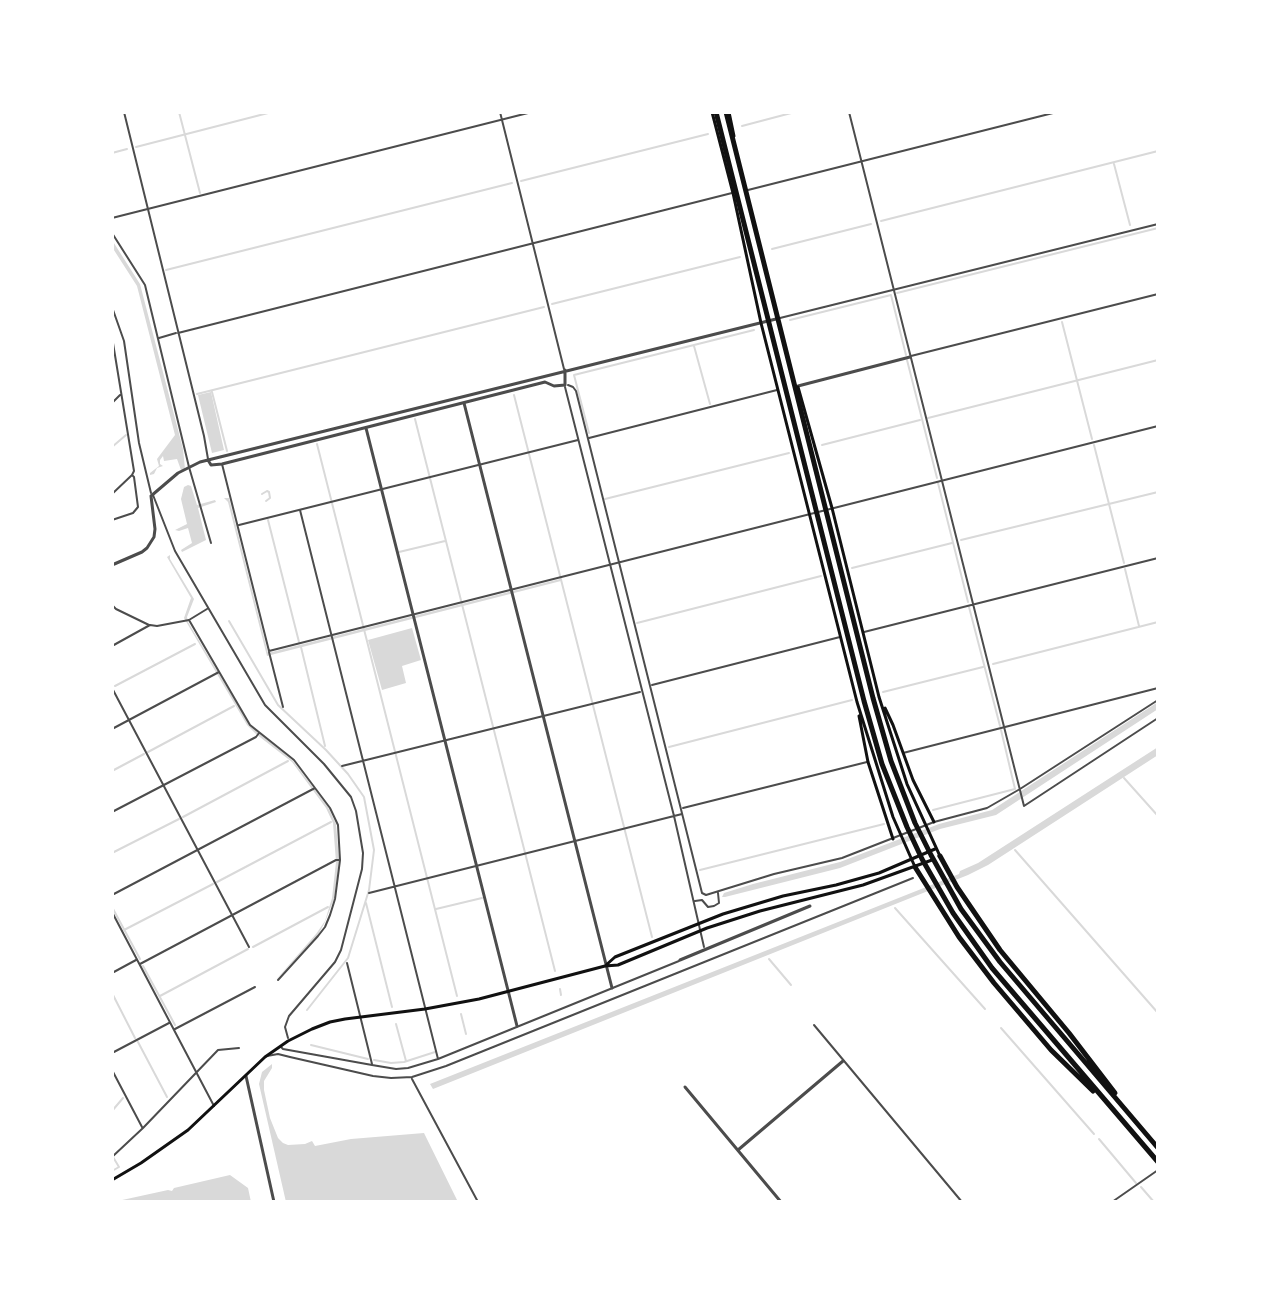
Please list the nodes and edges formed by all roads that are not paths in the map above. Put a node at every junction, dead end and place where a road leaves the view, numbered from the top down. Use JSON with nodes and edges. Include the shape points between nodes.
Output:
{"nodes":[{"id":1,"x":124,"y":112,"type":"edge"},
{"id":2,"x":500,"y":112,"type":"edge"},
{"id":3,"x":532,"y":112,"type":"edge"},
{"id":4,"x":714,"y":112,"type":"edge"},
{"id":5,"x":728,"y":112,"type":"edge"},
{"id":6,"x":849,"y":112,"type":"edge"},
{"id":7,"x":1057,"y":112,"type":"edge"},
{"id":8,"x":502,"y":120,"type":"junction"},
{"id":9,"x":862,"y":161,"type":"junction"},
{"id":10,"x":747,"y":190,"type":"junction"},
{"id":11,"x":733,"y":193,"type":"junction"},
{"id":12,"x":147,"y":210,"type":"junction"},
{"id":13,"x":112,"y":218,"type":"edge"},
{"id":14,"x":1158,"y":224,"type":"edge"},
{"id":15,"x":112,"y":233,"type":"edge"},
{"id":16,"x":532,"y":244,"type":"junction"},
{"id":17,"x":894,"y":290,"type":"junction"},
{"id":18,"x":1158,"y":294,"type":"edge"},
{"id":19,"x":112,"y":307,"type":"edge"},
{"id":20,"x":780,"y":318,"type":"junction"},
{"id":21,"x":761,"y":323,"type":"junction"},
{"id":22,"x":178,"y":333,"type":"junction"},
{"id":23,"x":112,"y":337,"type":"edge"},
{"id":24,"x":158,"y":338,"type":"junction"},
{"id":25,"x":910,"y":357,"type":"junction"},
{"id":26,"x":565,"y":370,"type":"junction"},
{"id":27,"x":565,"y":385,"type":"junction"},
{"id":28,"x":797,"y":386,"type":"junction"},
{"id":29,"x":778,"y":390,"type":"junction"},
{"id":30,"x":122,"y":394,"type":"junction"},
{"id":31,"x":112,"y":403,"type":"edge"},
{"id":32,"x":464,"y":403,"type":"junction"},
{"id":33,"x":1158,"y":426,"type":"edge"},
{"id":34,"x":366,"y":428,"type":"junction"},
{"id":35,"x":588,"y":438,"type":"junction"},
{"id":36,"x":579,"y":440,"type":"junction"},
{"id":37,"x":208,"y":460,"type":"junction"},
{"id":38,"x":222,"y":464,"type":"junction"},
{"id":39,"x":479,"y":465,"type":"junction"},
{"id":40,"x":188,"y":468,"type":"junction"},
{"id":41,"x":132,"y":475,"type":"junction"},
{"id":42,"x":941,"y":480,"type":"junction"},
{"id":43,"x":381,"y":490,"type":"junction"},
{"id":44,"x":112,"y":494,"type":"edge"},
{"id":45,"x":152,"y":495,"type":"junction"},
{"id":46,"x":832,"y":508,"type":"junction"},
{"id":47,"x":300,"y":510,"type":"junction"},
{"id":48,"x":810,"y":513,"type":"junction"},
{"id":49,"x":112,"y":520,"type":"edge"},
{"id":50,"x":238,"y":526,"type":"junction"},
{"id":51,"x":211,"y":543,"type":"dead end"},
{"id":52,"x":1158,"y":558,"type":"edge"},
{"id":53,"x":619,"y":561,"type":"junction"},
{"id":54,"x":112,"y":565,"type":"edge"},
{"id":55,"x":611,"y":565,"type":"junction"},
{"id":56,"x":511,"y":592,"type":"junction"},
{"id":57,"x":112,"y":605,"type":"edge"},
{"id":58,"x":972,"y":605,"type":"junction"},
{"id":59,"x":208,"y":608,"type":"junction"},
{"id":60,"x":413,"y":617,"type":"junction"},
{"id":61,"x":187,"y":620,"type":"junction"},
{"id":62,"x":150,"y":625,"type":"junction"},
{"id":63,"x":863,"y":632,"type":"junction"},
{"id":64,"x":331,"y":637,"type":"junction"},
{"id":65,"x":840,"y":637,"type":"junction"},
{"id":66,"x":112,"y":646,"type":"edge"},
{"id":67,"x":269,"y":653,"type":"junction"},
{"id":68,"x":218,"y":672,"type":"junction"},
{"id":69,"x":651,"y":685,"type":"junction"},
{"id":70,"x":112,"y":688,"type":"edge"},
{"id":71,"x":1158,"y":688,"type":"edge"},
{"id":72,"x":642,"y":691,"type":"junction"},
{"id":73,"x":879,"y":697,"type":"junction"},
{"id":74,"x":1158,"y":700,"type":"edge"},
{"id":75,"x":857,"y":702,"type":"junction"},
{"id":76,"x":283,"y":707,"type":"dead end"},
{"id":77,"x":543,"y":716,"type":"junction"},
{"id":78,"x":1158,"y":718,"type":"edge"},
{"id":79,"x":129,"y":720,"type":"junction"},
{"id":80,"x":1004,"y":727,"type":"junction"},
{"id":81,"x":112,"y":729,"type":"edge"},
{"id":82,"x":258,"y":734,"type":"junction"},
{"id":83,"x":445,"y":741,"type":"junction"},
{"id":84,"x":902,"y":753,"type":"junction"},
{"id":85,"x":363,"y":761,"type":"junction"},
{"id":86,"x":868,"y":762,"type":"junction"},
{"id":87,"x":342,"y":766,"type":"dead end"},
{"id":88,"x":164,"y":785,"type":"junction"},
{"id":89,"x":314,"y":789,"type":"junction"},
{"id":90,"x":1020,"y":790,"type":"junction"},
{"id":91,"x":681,"y":809,"type":"junction"},
{"id":92,"x":112,"y":812,"type":"edge"},
{"id":93,"x":682,"y":814,"type":"junction"},
{"id":94,"x":674,"y":816,"type":"junction"},
{"id":95,"x":934,"y":822,"type":"junction"},
{"id":96,"x":893,"y":839,"type":"junction"},
{"id":97,"x":575,"y":841,"type":"junction"},
{"id":98,"x":936,"y":848,"type":"junction"},
{"id":99,"x":198,"y":851,"type":"junction"},
{"id":100,"x":940,"y":856,"type":"junction"},
{"id":101,"x":338,"y":860,"type":"junction"},
{"id":102,"x":911,"y":860,"type":"junction"},
{"id":103,"x":476,"y":866,"type":"junction"},
{"id":104,"x":915,"y":867,"type":"junction"},
{"id":105,"x":913,"y":878,"type":"dead end"},
{"id":106,"x":395,"y":886,"type":"junction"},
{"id":107,"x":717,"y":892,"type":"junction"},
{"id":108,"x":369,"y":893,"type":"dead end"},
{"id":109,"x":112,"y":895,"type":"edge"},
{"id":110,"x":694,"y":902,"type":"junction"},
{"id":111,"x":810,"y":906,"type":"dead end"},
{"id":112,"x":112,"y":912,"type":"edge"},
{"id":113,"x":232,"y":915,"type":"junction"},
{"id":114,"x":699,"y":923,"type":"junction"},
{"id":115,"x":700,"y":931,"type":"junction"},
{"id":116,"x":249,"y":947,"type":"dead end"},
{"id":117,"x":704,"y":948,"type":"junction"},
{"id":118,"x":137,"y":959,"type":"junction"},
{"id":119,"x":680,"y":960,"type":"joint"},
{"id":120,"x":347,"y":963,"type":"dead end"},
{"id":121,"x":140,"y":964,"type":"junction"},
{"id":122,"x":605,"y":966,"type":"junction"},
{"id":123,"x":112,"y":973,"type":"edge"},
{"id":124,"x":278,"y":980,"type":"dead end"},
{"id":125,"x":255,"y":987,"type":"dead end"},
{"id":126,"x":612,"y":988,"type":"junction"},
{"id":127,"x":508,"y":993,"type":"junction"},
{"id":128,"x":425,"y":1009,"type":"junction"},
{"id":129,"x":360,"y":1016,"type":"junction"},
{"id":130,"x":170,"y":1022,"type":"junction"},
{"id":131,"x":516,"y":1024,"type":"junction"},
{"id":132,"x":814,"y":1025,"type":"dead end"},
{"id":133,"x":174,"y":1030,"type":"junction"},
{"id":134,"x":288,"y":1041,"type":"junction"},
{"id":135,"x":280,"y":1046,"type":"junction"},
{"id":136,"x":239,"y":1048,"type":"dead end"},
{"id":137,"x":112,"y":1053,"type":"edge"},
{"id":138,"x":267,"y":1056,"type":"junction"},
{"id":139,"x":438,"y":1059,"type":"junction"},
{"id":140,"x":843,"y":1061,"type":"junction"},
{"id":141,"x":372,"y":1065,"type":"junction"},
{"id":142,"x":112,"y":1070,"type":"edge"},
{"id":143,"x":197,"y":1072,"type":"junction"},
{"id":144,"x":246,"y":1076,"type":"junction"},
{"id":145,"x":412,"y":1077,"type":"junction"},
{"id":146,"x":685,"y":1087,"type":"dead end"},
{"id":147,"x":214,"y":1107,"type":"junction"},
{"id":148,"x":1124,"y":1123,"type":"junction"},
{"id":149,"x":143,"y":1128,"type":"junction"},
{"id":150,"x":1157,"y":1146,"type":"edge"},
{"id":151,"x":738,"y":1150,"type":"junction"},
{"id":152,"x":112,"y":1157,"type":"edge"},
{"id":153,"x":1158,"y":1162,"type":"edge"},
{"id":154,"x":1158,"y":1170,"type":"edge"},
{"id":155,"x":112,"y":1180,"type":"edge"},
{"id":156,"x":274,"y":1202,"type":"edge"},
{"id":157,"x":478,"y":1202,"type":"edge"},
{"id":158,"x":781,"y":1202,"type":"edge"},
{"id":159,"x":962,"y":1202,"type":"edge"},
{"id":160,"x":1112,"y":1202,"type":"edge"}],
"edges":[{"from":1,"to":12,"type":"street"},
{"from":2,"to":8,"type":"street"},
{"from":3,"to":8,"type":"street"},
{"from":4,"to":11,"type":"main road"},
{"from":4,"to":148,"type":"highway","via":[[867,711],[894,796],[922,859],[970,938]]},
{"from":5,"to":10,"type":"main road"},
{"from":5,"to":150,"type":"highway","via":[[873,698],[903,792],[931,855],[978,933]]},
{"from":6,"to":9,"type":"street"},
{"from":7,"to":9,"type":"street"},
{"from":8,"to":12,"type":"street"},
{"from":8,"to":16,"type":"street"},
{"from":9,"to":10,"type":"street"},
{"from":9,"to":17,"type":"street"},
{"from":10,"to":20,"type":"main road"},
{"from":11,"to":16,"type":"street"},
{"from":11,"to":21,"type":"main road"},
{"from":12,"to":13,"type":"street"},
{"from":12,"to":22,"type":"street"},
{"from":14,"to":17,"type":"street"},
{"from":15,"to":24,"type":"street","via":[[143,281]]},
{"from":16,"to":22,"type":"street"},
{"from":16,"to":26,"type":"street"},
{"from":17,"to":20,"type":"street"},
{"from":17,"to":25,"type":"street"},
{"from":18,"to":25,"type":"street"},
{"from":19,"to":45,"type":"street","via":[[124,341]]},
{"from":20,"to":21,"type":"street"},
{"from":20,"to":28,"type":"main road"},
{"from":21,"to":26,"type":"street"},
{"from":21,"to":29,"type":"main road"},
{"from":22,"to":24,"type":"street"},
{"from":22,"to":37,"type":"street"},
{"from":23,"to":30,"type":"street"},
{"from":24,"to":40,"type":"street"},
{"from":25,"to":28,"type":"street"},
{"from":25,"to":42,"type":"street"},
{"from":26,"to":27,"type":"street"},
{"from":26,"to":37,"type":"street"},
{"from":27,"to":32,"type":"street","via":[[545,382]]},
{"from":27,"to":35,"type":"street","via":[[576,391]]},
{"from":27,"to":36,"type":"street"},
{"from":28,"to":46,"type":"main road"},
{"from":29,"to":35,"type":"street"},
{"from":29,"to":48,"type":"main road"},
{"from":30,"to":31,"type":"street"},
{"from":30,"to":41,"type":"street"},
{"from":32,"to":34,"type":"street"},
{"from":32,"to":39,"type":"street"},
{"from":33,"to":42,"type":"street"},
{"from":34,"to":38,"type":"street"},
{"from":34,"to":43,"type":"street"},
{"from":35,"to":53,"type":"street"},
{"from":36,"to":39,"type":"street"},
{"from":36,"to":55,"type":"street"},
{"from":37,"to":38,"type":"street"},
{"from":37,"to":40,"type":"street"},
{"from":38,"to":50,"type":"street"},
{"from":39,"to":43,"type":"street"},
{"from":39,"to":56,"type":"street"},
{"from":40,"to":45,"type":"street"},
{"from":40,"to":51,"type":"street"},
{"from":41,"to":44,"type":"street"},
{"from":41,"to":49,"type":"street","via":[[138,507]]},
{"from":42,"to":46,"type":"street"},
{"from":42,"to":58,"type":"street"},
{"from":43,"to":47,"type":"street"},
{"from":43,"to":60,"type":"street"},
{"from":45,"to":54,"type":"street","via":[[151,543]]},
{"from":45,"to":59,"type":"street","via":[[175,551]]},
{"from":46,"to":48,"type":"street"},
{"from":46,"to":63,"type":"main road"},
{"from":47,"to":50,"type":"street"},
{"from":47,"to":64,"type":"street"},
{"from":48,"to":53,"type":"street"},
{"from":48,"to":65,"type":"main road"},
{"from":50,"to":67,"type":"street"},
{"from":52,"to":58,"type":"street"},
{"from":53,"to":55,"type":"street"},
{"from":53,"to":69,"type":"street"},
{"from":55,"to":56,"type":"street"},
{"from":55,"to":72,"type":"street"},
{"from":56,"to":60,"type":"street"},
{"from":56,"to":77,"type":"street"},
{"from":57,"to":62,"type":"street"},
{"from":58,"to":63,"type":"street"},
{"from":58,"to":80,"type":"street"},
{"from":59,"to":61,"type":"street"},
{"from":59,"to":134,"type":"street","via":[[265,705],[351,797],[360,834],[362,869],[341,950],[289,1016]]},
{"from":60,"to":64,"type":"street"},
{"from":60,"to":83,"type":"street"},
{"from":61,"to":62,"type":"street"},
{"from":61,"to":68,"type":"street"},
{"from":62,"to":66,"type":"street"},
{"from":63,"to":73,"type":"main road"},
{"from":64,"to":67,"type":"street"},
{"from":64,"to":85,"type":"street"},
{"from":65,"to":69,"type":"street"},
{"from":65,"to":75,"type":"main road"},
{"from":67,"to":76,"type":"street"},
{"from":68,"to":79,"type":"street"},
{"from":68,"to":82,"type":"street"},
{"from":69,"to":91,"type":"street"},
{"from":70,"to":79,"type":"street"},
{"from":71,"to":80,"type":"street"},
{"from":72,"to":77,"type":"street"},
{"from":72,"to":94,"type":"street"},
{"from":73,"to":84,"type":"main road"},
{"from":73,"to":98,"type":"main road","via":[[907,784]]},
{"from":74,"to":90,"type":"street"},
{"from":75,"to":86,"type":"main road"},
{"from":75,"to":102,"type":"main road"},
{"from":77,"to":83,"type":"street"},
{"from":77,"to":97,"type":"street"},
{"from":78,"to":90,"type":"street","via":[[1024,806]]},
{"from":79,"to":81,"type":"street"},
{"from":79,"to":88,"type":"street"},
{"from":80,"to":84,"type":"street"},
{"from":80,"to":90,"type":"street"},
{"from":82,"to":88,"type":"street"},
{"from":82,"to":89,"type":"street","via":[[294,760]]},
{"from":83,"to":85,"type":"street"},
{"from":83,"to":103,"type":"street"},
{"from":84,"to":95,"type":"main road"},
{"from":85,"to":87,"type":"street"},
{"from":85,"to":106,"type":"street"},
{"from":86,"to":91,"type":"street"},
{"from":86,"to":96,"type":"main road"},
{"from":88,"to":92,"type":"street"},
{"from":88,"to":99,"type":"street"},
{"from":89,"to":99,"type":"street"},
{"from":89,"to":101,"type":"street","via":[[338,825]]},
{"from":90,"to":95,"type":"street","via":[[987,808]]},
{"from":91,"to":93,"type":"street"},
{"from":93,"to":94,"type":"street"},
{"from":93,"to":107,"type":"street","via":[[702,893]]},
{"from":94,"to":97,"type":"street"},
{"from":94,"to":110,"type":"street"},
{"from":95,"to":96,"type":"street"},
{"from":96,"to":107,"type":"street"},
{"from":97,"to":103,"type":"street"},
{"from":97,"to":122,"type":"street"},
{"from":98,"to":100,"type":"main road"},
{"from":98,"to":102,"type":"main road"},
{"from":99,"to":109,"type":"street"},
{"from":99,"to":113,"type":"street"},
{"from":100,"to":104,"type":"main road"},
{"from":100,"to":150,"type":"highway","via":[[1000,950]]},
{"from":101,"to":113,"type":"street"},
{"from":101,"to":124,"type":"street","via":[[335,899],[325,927]]},
{"from":102,"to":104,"type":"main road"},
{"from":102,"to":114,"type":"main road"},
{"from":103,"to":106,"type":"street"},
{"from":103,"to":127,"type":"street"},
{"from":104,"to":115,"type":"main road"},
{"from":104,"to":148,"type":"highway","via":[[959,937],[1013,1007]]},
{"from":105,"to":145,"type":"street"},
{"from":106,"to":108,"type":"street"},
{"from":106,"to":128,"type":"street"},
{"from":107,"to":110,"type":"street","via":[[719,903],[714,906]]},
{"from":110,"to":114,"type":"street"},
{"from":111,"to":117,"type":"street"},
{"from":112,"to":118,"type":"street"},
{"from":113,"to":116,"type":"street"},
{"from":113,"to":121,"type":"street"},
{"from":114,"to":115,"type":"street"},
{"from":114,"to":122,"type":"main road","via":[[615,957]]},
{"from":115,"to":117,"type":"street"},
{"from":115,"to":122,"type":"main road"},
{"from":117,"to":119,"type":"street"},
{"from":118,"to":121,"type":"street"},
{"from":118,"to":123,"type":"street"},
{"from":119,"to":126,"type":"street"},
{"from":120,"to":129,"type":"street"},
{"from":121,"to":130,"type":"street"},
{"from":122,"to":126,"type":"street"},
{"from":122,"to":127,"type":"main road"},
{"from":125,"to":133,"type":"street"},
{"from":126,"to":131,"type":"street"},
{"from":127,"to":128,"type":"main road"},
{"from":127,"to":131,"type":"street"},
{"from":128,"to":129,"type":"main road"},
{"from":128,"to":139,"type":"street"},
{"from":129,"to":134,"type":"main road","via":[[330,1022]]},
{"from":129,"to":141,"type":"street"},
{"from":130,"to":133,"type":"street"},
{"from":130,"to":137,"type":"street"},
{"from":131,"to":139,"type":"street"},
{"from":132,"to":140,"type":"street"},
{"from":133,"to":143,"type":"street"},
{"from":134,"to":135,"type":"main road"},
{"from":135,"to":138,"type":"main road"},
{"from":135,"to":141,"type":"street"},
{"from":136,"to":143,"type":"street","via":[[218,1050]]},
{"from":138,"to":144,"type":"main road"},
{"from":138,"to":145,"type":"street","via":[[278,1054],[373,1076]]},
{"from":139,"to":141,"type":"street","via":[[408,1068]]},
{"from":140,"to":151,"type":"street"},
{"from":140,"to":159,"type":"street"},
{"from":142,"to":149,"type":"street"},
{"from":143,"to":147,"type":"street"},
{"from":143,"to":149,"type":"street"},
{"from":144,"to":147,"type":"main road"},
{"from":144,"to":156,"type":"street"},
{"from":145,"to":157,"type":"street"},
{"from":146,"to":151,"type":"street"},
{"from":147,"to":155,"type":"main road"},
{"from":148,"to":153,"type":"highway"},
{"from":149,"to":152,"type":"street"},
{"from":151,"to":158,"type":"street"},
{"from":154,"to":160,"type":"street"}]}
